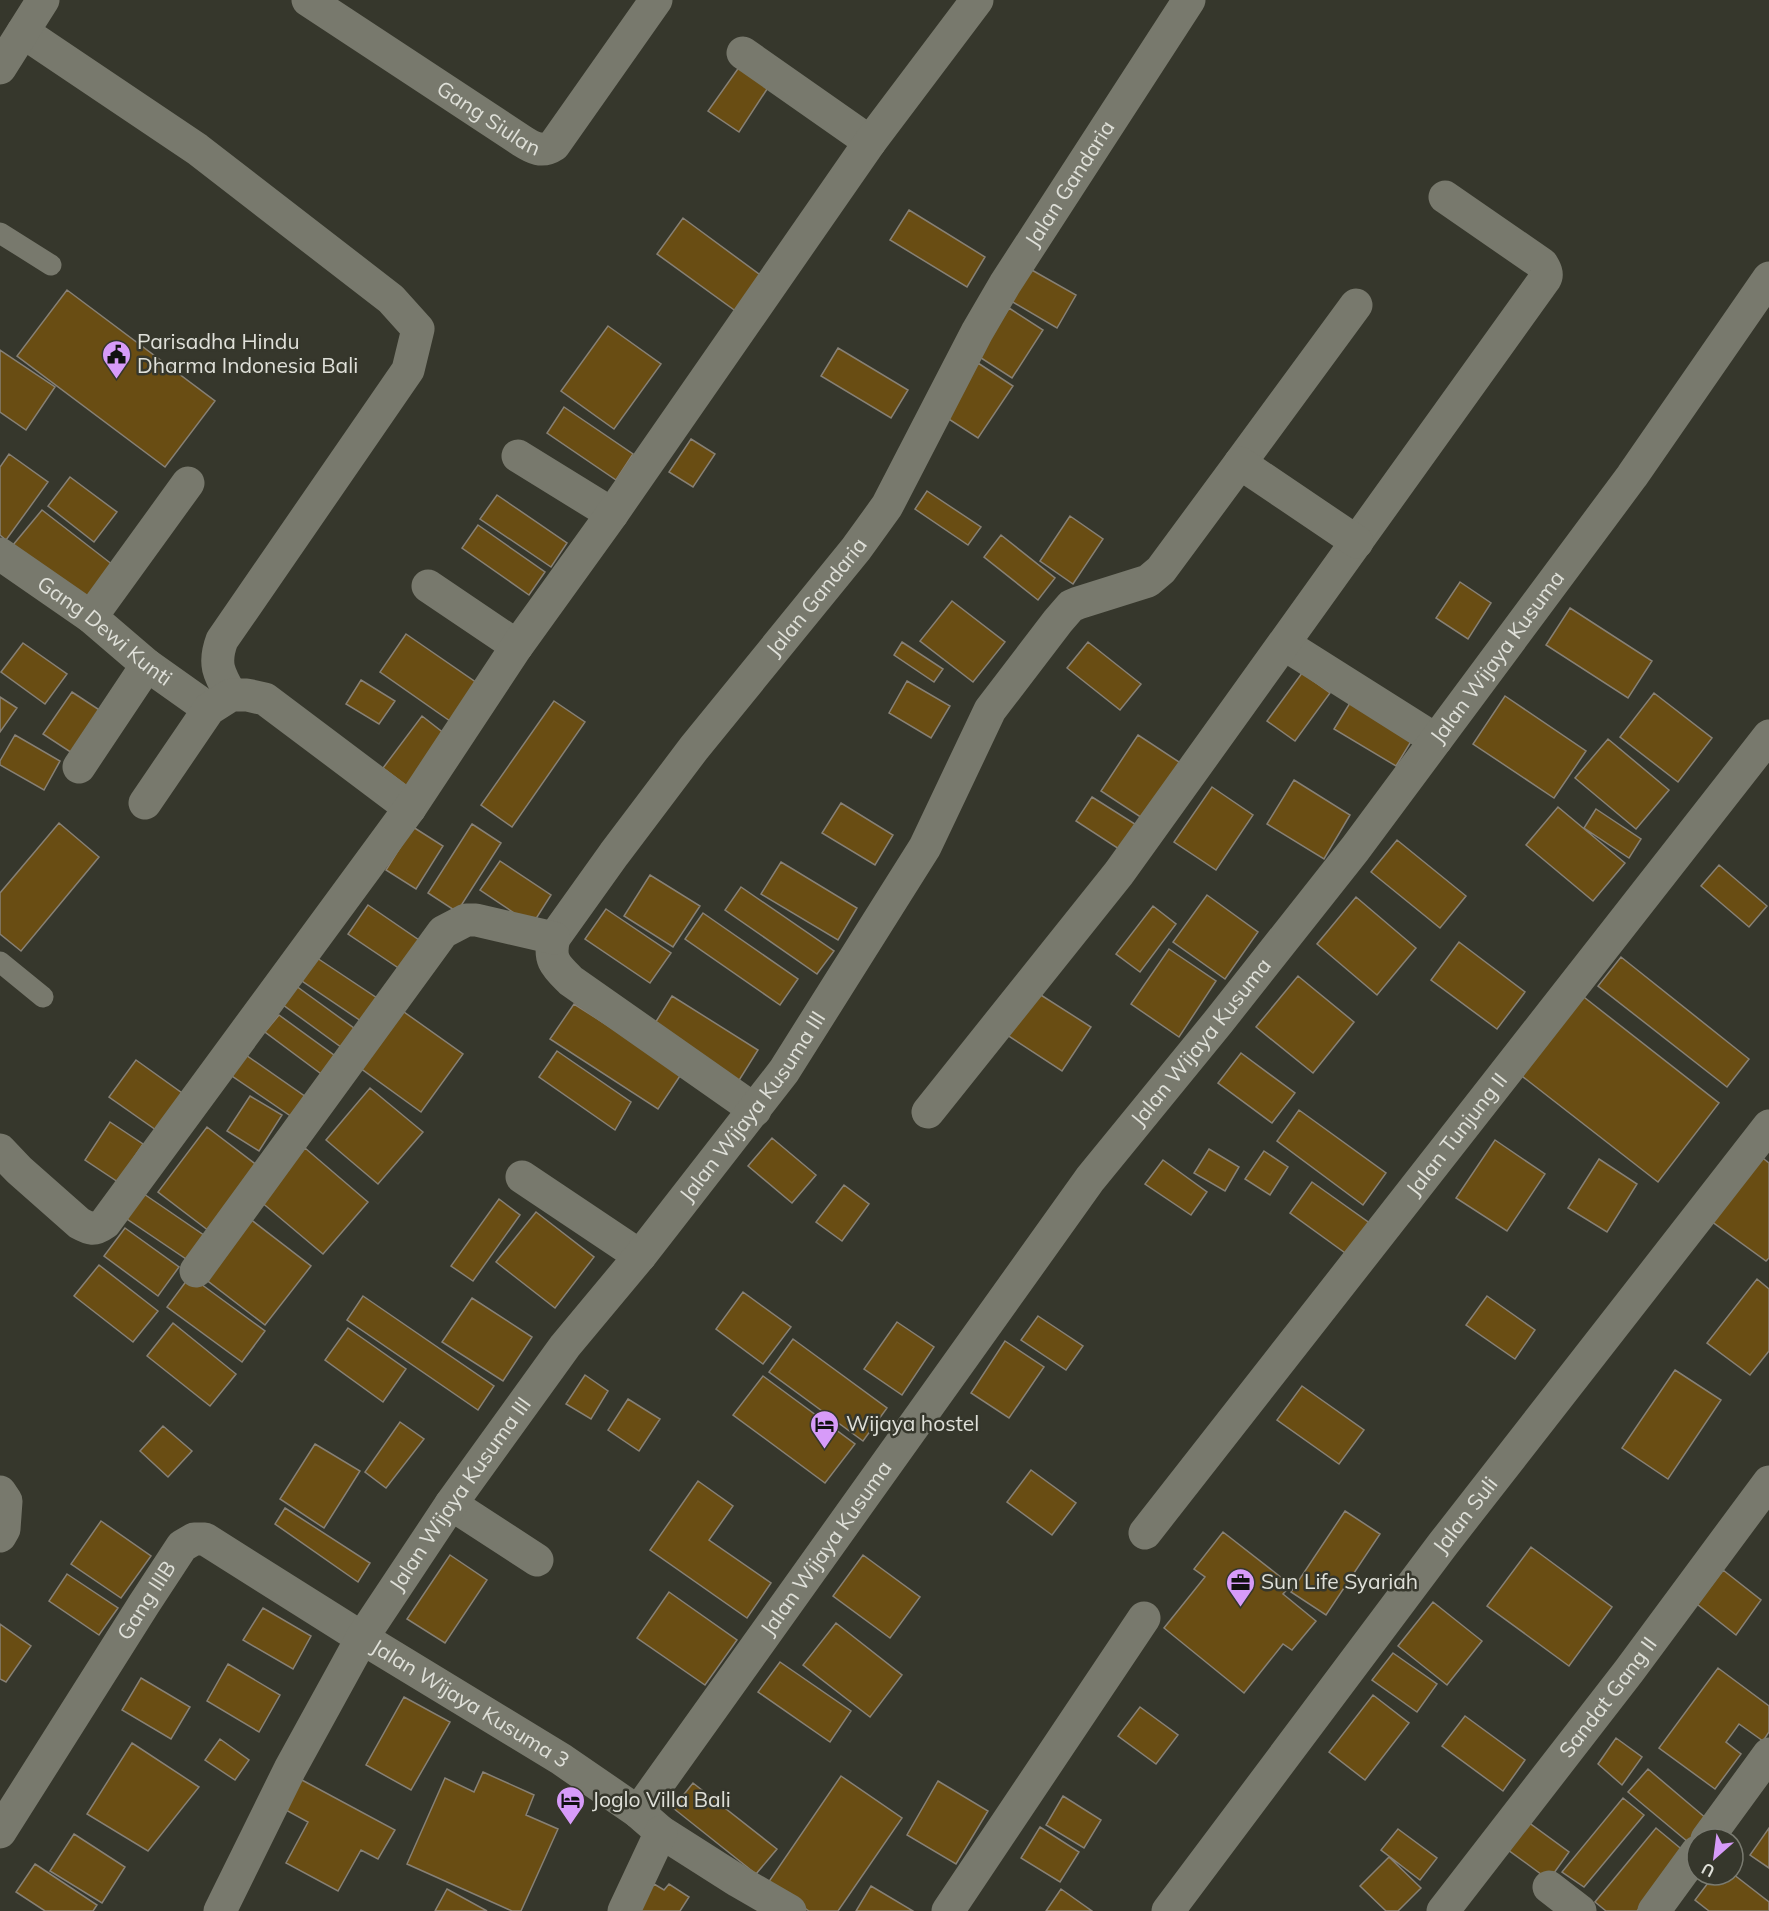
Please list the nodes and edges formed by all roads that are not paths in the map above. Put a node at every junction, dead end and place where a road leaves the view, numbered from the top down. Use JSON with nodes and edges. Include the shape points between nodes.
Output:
{"nodes":[{"id":1,"x":43,"y":0,"type":"edge"},
{"id":2,"x":308,"y":0,"type":"edge"},
{"id":3,"x":656,"y":0,"type":"edge"},
{"id":4,"x":1189,"y":0,"type":"edge"},
{"id":5,"x":970,"y":3,"type":"edge"},
{"id":6,"x":24,"y":32,"type":"junction"},
{"id":7,"x":743,"y":53,"type":"dead end"},
{"id":8,"x":0,"y":68,"type":"edge"},
{"id":9,"x":870,"y":142,"type":"junction"},
{"id":10,"x":1445,"y":197,"type":"dead end"},
{"id":11,"x":0,"y":233,"type":"edge"},
{"id":12,"x":51,"y":265,"type":"dead end"},
{"id":13,"x":1769,"y":278,"type":"edge"},
{"id":14,"x":1356,"y":305,"type":"dead end"},
{"id":15,"x":518,"y":456,"type":"dead end"},
{"id":16,"x":1240,"y":463,"type":"junction"},
{"id":17,"x":188,"y":483,"type":"dead end"},
{"id":18,"x":612,"y":514,"type":"junction"},
{"id":19,"x":1357,"y":542,"type":"junction"},
{"id":20,"x":0,"y":554,"type":"edge"},
{"id":21,"x":428,"y":586,"type":"dead end"},
{"id":22,"x":91,"y":617,"type":"junction"},
{"id":23,"x":1284,"y":644,"type":"junction"},
{"id":24,"x":517,"y":646,"type":"junction"},
{"id":25,"x":147,"y":665,"type":"junction"},
{"id":26,"x":220,"y":702,"type":"junction"},
{"id":27,"x":1769,"y":736,"type":"edge"},
{"id":28,"x":1436,"y":740,"type":"junction"},
{"id":29,"x":79,"y":767,"type":"dead end"},
{"id":30,"x":145,"y":803,"type":"dead end"},
{"id":31,"x":410,"y":808,"type":"junction"},
{"id":32,"x":554,"y":938,"type":"junction"},
{"id":33,"x":0,"y":962,"type":"edge"},
{"id":34,"x":44,"y":997,"type":"dead end"},
{"id":35,"x":755,"y":1110,"type":"junction"},
{"id":36,"x":928,"y":1112,"type":"dead end"},
{"id":37,"x":1769,"y":1126,"type":"edge"},
{"id":38,"x":0,"y":1150,"type":"edge"},
{"id":39,"x":522,"y":1177,"type":"dead end"},
{"id":40,"x":640,"y":1256,"type":"junction"},
{"id":41,"x":196,"y":1271,"type":"dead end"},
{"id":42,"x":1769,"y":1482,"type":"edge"},
{"id":43,"x":0,"y":1492,"type":"edge"},
{"id":44,"x":451,"y":1504,"type":"junction"},
{"id":45,"x":1145,"y":1533,"type":"dead end"},
{"id":46,"x":0,"y":1536,"type":"edge"},
{"id":47,"x":537,"y":1560,"type":"dead end"},
{"id":48,"x":1144,"y":1618,"type":"dead end"},
{"id":49,"x":362,"y":1638,"type":"junction"},
{"id":50,"x":1769,"y":1754,"type":"edge"},
{"id":51,"x":650,"y":1822,"type":"junction"},
{"id":52,"x":1716,"y":1827,"type":"edge"},
{"id":53,"x":0,"y":1832,"type":"edge"},
{"id":54,"x":1685,"y":1868,"type":"edge"},
{"id":55,"x":1549,"y":1887,"type":"dead end"},
{"id":56,"x":220,"y":1911,"type":"edge"},
{"id":57,"x":624,"y":1911,"type":"edge"},
{"id":58,"x":790,"y":1911,"type":"edge"},
{"id":59,"x":948,"y":1911,"type":"edge"},
{"id":60,"x":1168,"y":1911,"type":"edge"},
{"id":61,"x":1443,"y":1911,"type":"edge"},
{"id":62,"x":1580,"y":1911,"type":"edge"},
{"id":63,"x":1654,"y":1911,"type":"edge"}],
"edges":[{"from":1,"to":6,"type":"street"},
{"from":2,"to":3,"type":"street","name":"Gang Siulan","via":[[540,150],[554,145]]},
{"from":4,"to":32,"type":"street","name":"Jalan Gandaria","via":[[1005,284],[887,506],[694,748]]},
{"from":5,"to":9,"type":"street"},
{"from":6,"to":8,"type":"street"},
{"from":6,"to":26,"type":"street","via":[[196,149],[391,299],[418,329],[408,370],[222,640],[216,664],[222,679]]},
{"from":7,"to":9,"type":"street"},
{"from":9,"to":18,"type":"street"},
{"from":10,"to":19,"type":"street","via":[[1542,264],[1547,276]]},
{"from":11,"to":12,"type":"lane"},
{"from":13,"to":28,"type":"street","name":"Jalan Wijaya Kusuma","via":[[1632,476]]},
{"from":14,"to":16,"type":"street","name":"Jalan Wijaya Kusuma III"},
{"from":15,"to":18,"type":"street"},
{"from":16,"to":19,"type":"street"},
{"from":16,"to":35,"type":"street","name":"Jalan Wijaya Kusuma III","via":[[1161,570],[1149,581],[1071,606],[997,698],[925,847],[784,1071]]},
{"from":17,"to":22,"type":"street"},
{"from":18,"to":24,"type":"street"},
{"from":19,"to":23,"type":"street"},
{"from":20,"to":22,"type":"street","name":"Gang Dewi Kunti"},
{"from":21,"to":24,"type":"street"},
{"from":22,"to":25,"type":"street","name":"Gang Dewi Kunti"},
{"from":23,"to":28,"type":"street"},
{"from":23,"to":36,"type":"street","via":[[1119,873]]},
{"from":24,"to":31,"type":"street"},
{"from":25,"to":26,"type":"street","name":"Gang Dewi Kunti"},
{"from":25,"to":29,"type":"street"},
{"from":26,"to":30,"type":"street"},
{"from":26,"to":31,"type":"street","via":[[247,694],[265,699]]},
{"from":27,"to":45,"type":"street","name":"Jalan Tunjung II"},
{"from":28,"to":51,"type":"street","name":"Jalan Wijaya Kusuma","via":[[1355,849],[1090,1179]]},
{"from":31,"to":38,"type":"street","via":[[97,1229],[79,1223]]},
{"from":32,"to":35,"type":"street","via":[[550,951],[556,967],[571,981]]},
{"from":32,"to":41,"type":"street","via":[[476,920],[460,922],[443,932]]},
{"from":33,"to":34,"type":"lane"},
{"from":35,"to":40,"type":"street","name":"Jalan Wijaya Kusuma III"},
{"from":37,"to":60,"type":"street","name":"Jalan Suli","via":[[1443,1544]]},
{"from":39,"to":40,"type":"street"},
{"from":40,"to":44,"type":"street","name":"Jalan Wijaya Kusuma III","via":[[565,1346]]},
{"from":42,"to":61,"type":"street","name":"Sandat Gang II"},
{"from":43,"to":46,"type":"street","via":[[6,1502]]},
{"from":44,"to":47,"type":"street"},
{"from":44,"to":49,"type":"street","name":"Jalan Wijaya Kusuma III"},
{"from":48,"to":59,"type":"street"},
{"from":49,"to":51,"type":"street","name":"Jalan Wijaya Kusuma 3","via":[[561,1759]]},
{"from":49,"to":53,"type":"street","name":"Gang IIIB","via":[[205,1539],[194,1539],[182,1546]]},
{"from":49,"to":56,"type":"street","name":"Jalan Wijaya Kusuma III","via":[[290,1769]]},
{"from":50,"to":52,"type":"street"},
{"from":51,"to":57,"type":"street","name":"Jalan Wijaya Kusuma"},
{"from":51,"to":58,"type":"street","name":"Jalan Wijaya Kusuma 3"},
{"from":54,"to":63,"type":"street"},
{"from":55,"to":62,"type":"street"}]}
